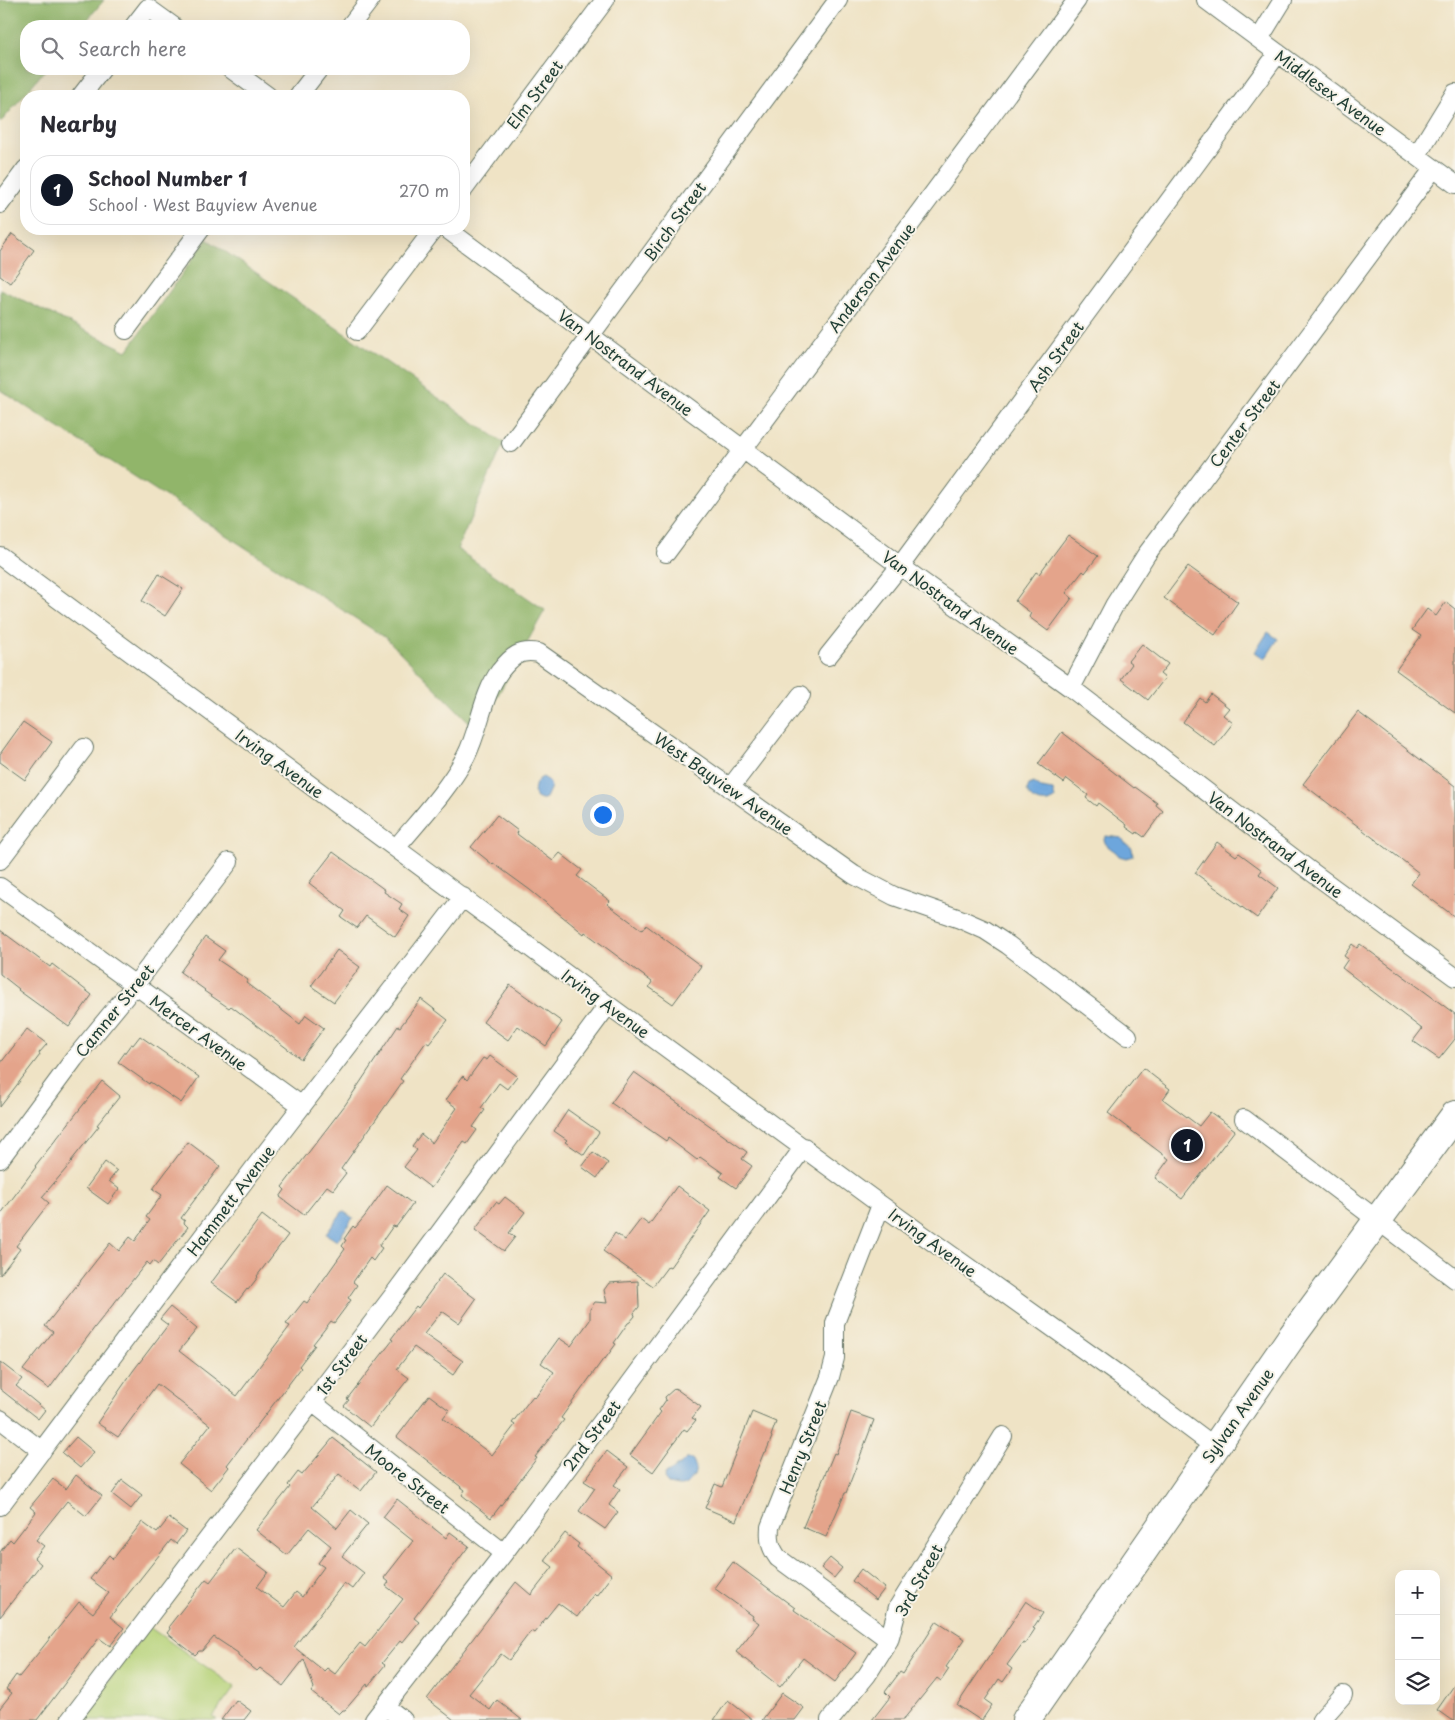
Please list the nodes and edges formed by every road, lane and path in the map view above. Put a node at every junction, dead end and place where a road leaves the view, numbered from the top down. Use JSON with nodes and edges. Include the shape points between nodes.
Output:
{"nodes":[{"id":1,"x":370,"y":0,"type":"edge"},
{"id":2,"x":605,"y":0,"type":"edge"},
{"id":3,"x":838,"y":0,"type":"edge"},
{"id":4,"x":1077,"y":0,"type":"edge"},
{"id":5,"x":1206,"y":0,"type":"edge"},
{"id":6,"x":1283,"y":0,"type":"edge"},
{"id":7,"x":139,"y":20,"type":"edge"},
{"id":8,"x":165,"y":20,"type":"edge"},
{"id":9,"x":355,"y":20,"type":"edge"},
{"id":10,"x":1259,"y":39,"type":"junction"},
{"id":11,"x":1278,"y":54,"type":"junction"},
{"id":12,"x":97,"y":75,"type":"edge"},
{"id":13,"x":239,"y":75,"type":"edge"},
{"id":14,"x":314,"y":75,"type":"edge"},
{"id":15,"x":86,"y":90,"type":"edge"},
{"id":16,"x":260,"y":90,"type":"edge"},
{"id":17,"x":303,"y":90,"type":"edge"},
{"id":18,"x":1455,"y":93,"type":"edge"},
{"id":19,"x":1417,"y":156,"type":"junction"},
{"id":20,"x":1434,"y":168,"type":"junction"},
{"id":21,"x":20,"y":177,"type":"edge"},
{"id":22,"x":470,"y":181,"type":"edge"},
{"id":23,"x":1455,"y":184,"type":"edge"},
{"id":24,"x":0,"y":204,"type":"edge"},
{"id":25,"x":197,"y":235,"type":"edge"},
{"id":26,"x":430,"y":235,"type":"edge"},
{"id":27,"x":455,"y":235,"type":"edge"},
{"id":28,"x":126,"y":330,"type":"dead end"},
{"id":29,"x":358,"y":331,"type":"dead end"},
{"id":30,"x":590,"y":336,"type":"junction"},
{"id":31,"x":511,"y":443,"type":"dead end"},
{"id":32,"x":743,"y":449,"type":"junction"},
{"id":33,"x":666,"y":554,"type":"dead end"},
{"id":34,"x":0,"y":556,"type":"edge"},
{"id":35,"x":900,"y":566,"type":"junction"},
{"id":36,"x":828,"y":656,"type":"dead end"},
{"id":37,"x":1071,"y":688,"type":"junction"},
{"id":38,"x":801,"y":695,"type":"dead end"},
{"id":39,"x":84,"y":748,"type":"dead end"},
{"id":40,"x":730,"y":788,"type":"junction"},
{"id":41,"x":396,"y":848,"type":"junction"},
{"id":42,"x":0,"y":860,"type":"edge"},
{"id":43,"x":229,"y":862,"type":"dead end"},
{"id":44,"x":0,"y":887,"type":"edge"},
{"id":45,"x":463,"y":897,"type":"junction"},
{"id":46,"x":1455,"y":977,"type":"edge"},
{"id":47,"x":135,"y":985,"type":"junction"},
{"id":48,"x":608,"y":1005,"type":"junction"},
{"id":49,"x":1128,"y":1036,"type":"dead end"},
{"id":50,"x":302,"y":1106,"type":"junction"},
{"id":51,"x":1455,"y":1115,"type":"edge"},
{"id":52,"x":1244,"y":1119,"type":"dead end"},
{"id":53,"x":804,"y":1147,"type":"junction"},
{"id":54,"x":0,"y":1158,"type":"edge"},
{"id":55,"x":881,"y":1205,"type":"junction"},
{"id":56,"x":1378,"y":1220,"type":"junction"},
{"id":57,"x":1455,"y":1278,"type":"edge"},
{"id":58,"x":312,"y":1402,"type":"junction"},
{"id":59,"x":0,"y":1419,"type":"edge"},
{"id":60,"x":1003,"y":1436,"type":"dead end"},
{"id":61,"x":1215,"y":1447,"type":"junction"},
{"id":62,"x":42,"y":1452,"type":"junction"},
{"id":63,"x":0,"y":1506,"type":"edge"},
{"id":64,"x":504,"y":1553,"type":"junction"},
{"id":65,"x":889,"y":1640,"type":"junction"},
{"id":66,"x":1342,"y":1695,"type":"dead end"},
{"id":67,"x":380,"y":1713,"type":"edge"},
{"id":68,"x":70,"y":1720,"type":"edge"},
{"id":69,"x":403,"y":1720,"type":"edge"},
{"id":70,"x":830,"y":1720,"type":"edge"},
{"id":71,"x":1026,"y":1720,"type":"edge"},
{"id":72,"x":1321,"y":1720,"type":"edge"}],
"edges":[{"from":1,"to":9,"type":"street"},
{"from":2,"to":22,"type":"street","name":"Elm Street"},
{"from":3,"to":30,"type":"street","name":"Birch Street"},
{"from":4,"to":32,"type":"street","name":"Anderson Avenue"},
{"from":5,"to":10,"type":"street","name":"Middlesex Avenue"},
{"from":6,"to":10,"type":"street"},
{"from":7,"to":8,"type":"street","via":[[148,8]]},
{"from":10,"to":11,"type":"street","name":"Middlesex Avenue"},
{"from":11,"to":19,"type":"street","name":"Middlesex Avenue"},
{"from":11,"to":35,"type":"street","name":"Ash Street"},
{"from":12,"to":15,"type":"street"},
{"from":13,"to":16,"type":"street"},
{"from":14,"to":17,"type":"street"},
{"from":18,"to":19,"type":"street"},
{"from":19,"to":20,"type":"street","name":"Middlesex Avenue"},
{"from":20,"to":23,"type":"street","name":"Middlesex Avenue"},
{"from":20,"to":37,"type":"street","name":"Center Street","via":[[1146,555],[1115,604]]},
{"from":21,"to":24,"type":"street"},
{"from":25,"to":28,"type":"street"},
{"from":26,"to":29,"type":"street"},
{"from":27,"to":30,"type":"street","name":"Van Nostrand Avenue"},
{"from":30,"to":31,"type":"street","name":"Birch Street"},
{"from":30,"to":32,"type":"street","name":"Van Nostrand Avenue"},
{"from":32,"to":33,"type":"street","name":"Anderson Avenue"},
{"from":32,"to":35,"type":"street","name":"Van Nostrand Avenue"},
{"from":34,"to":41,"type":"street","name":"Irving Avenue"},
{"from":35,"to":36,"type":"street","name":"Ash Street"},
{"from":35,"to":37,"type":"street","name":"Van Nostrand Avenue"},
{"from":37,"to":46,"type":"street","name":"Van Nostrand Avenue"},
{"from":38,"to":40,"type":"street"},
{"from":39,"to":42,"type":"street"},
{"from":40,"to":41,"type":"street","name":"West Bayview Avenue","via":[[539,653],[528,651],[512,658],[500,672],[490,689],[466,756],[451,781]]},
{"from":40,"to":49,"type":"street","name":"West Bayview Avenue","via":[[868,884],[985,930]]},
{"from":41,"to":45,"type":"street","name":"Irving Avenue"},
{"from":43,"to":47,"type":"street","name":"Camner Street"},
{"from":44,"to":47,"type":"street","name":"Mercer Avenue"},
{"from":45,"to":48,"type":"street","name":"Irving Avenue"},
{"from":45,"to":50,"type":"street","name":"Hammett Avenue"},
{"from":47,"to":50,"type":"street","name":"Mercer Avenue"},
{"from":47,"to":54,"type":"street","name":"Camner Street","via":[[74,1059]]},
{"from":48,"to":53,"type":"street","name":"Irving Avenue"},
{"from":48,"to":58,"type":"street","name":"1st Street"},
{"from":50,"to":62,"type":"street","name":"Hammett Avenue"},
{"from":51,"to":56,"type":"main road","name":"Sylvan Avenue"},
{"from":52,"to":56,"type":"street"},
{"from":53,"to":55,"type":"street","name":"Irving Avenue"},
{"from":53,"to":64,"type":"street","name":"2nd Street"},
{"from":55,"to":61,"type":"street","name":"Irving Avenue"},
{"from":55,"to":65,"type":"street","name":"Henry Street","via":[[836,1324],[835,1358],[830,1377],[770,1527],[769,1540],[778,1558]]},
{"from":56,"to":57,"type":"street"},
{"from":56,"to":61,"type":"main road","name":"Sylvan Avenue","via":[[1290,1338]]},
{"from":58,"to":64,"type":"street","name":"Moore Street"},
{"from":58,"to":68,"type":"street","name":"1st Street"},
{"from":59,"to":62,"type":"street"},
{"from":60,"to":65,"type":"street","name":"3rd Street","via":[[898,1608]]},
{"from":61,"to":71,"type":"main road","name":"Sylvan Avenue"},
{"from":62,"to":63,"type":"street","name":"Hammett Avenue"},
{"from":64,"to":67,"type":"street","name":"2nd Street"},
{"from":65,"to":70,"type":"street","name":"3rd Street","via":[[867,1675]]},
{"from":66,"to":72,"type":"street"},
{"from":67,"to":69,"type":"street"}]}
